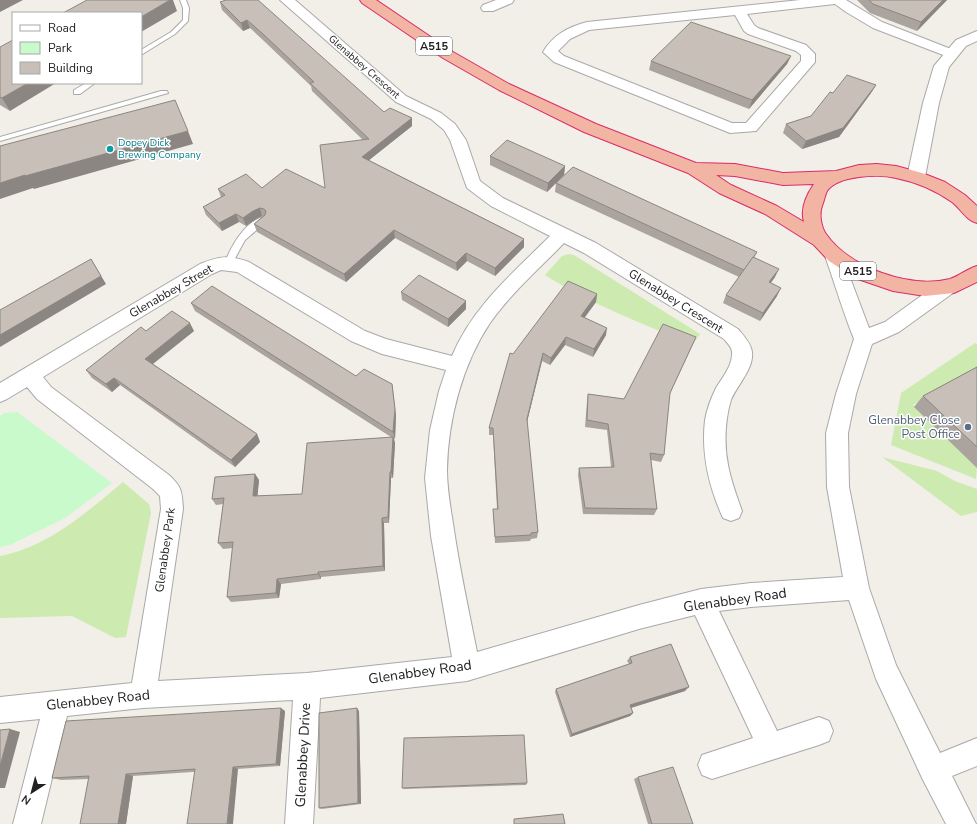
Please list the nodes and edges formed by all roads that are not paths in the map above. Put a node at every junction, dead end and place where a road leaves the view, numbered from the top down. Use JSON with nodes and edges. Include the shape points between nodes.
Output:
{"nodes":[{"id":1,"x":182,"y":0,"type":"edge"},
{"id":2,"x":287,"y":0,"type":"edge"},
{"id":3,"x":367,"y":0,"type":"edge"},
{"id":4,"x":507,"y":0,"type":"edge"},
{"id":5,"x":836,"y":0,"type":"edge"},
{"id":6,"x":488,"y":8,"type":"dead end"},
{"id":7,"x":739,"y":11,"type":"junction"},
{"id":8,"x":977,"y":34,"type":"edge"},
{"id":9,"x":142,"y":52,"type":"edge"},
{"id":10,"x":951,"y":54,"type":"junction"},
{"id":11,"x":89,"y":84,"type":"edge"},
{"id":12,"x":77,"y":92,"type":"dead end"},
{"id":13,"x":164,"y":93,"type":"dead end"},
{"id":14,"x":0,"y":139,"type":"edge"},
{"id":15,"x":694,"y":169,"type":"junction"},
{"id":16,"x":836,"y":177,"type":"junction"},
{"id":17,"x":916,"y":177,"type":"junction"},
{"id":18,"x":977,"y":215,"type":"edge"},
{"id":19,"x":263,"y":220,"type":"edge"},
{"id":20,"x":562,"y":234,"type":"junction"},
{"id":21,"x":820,"y":240,"type":"junction"},
{"id":22,"x":834,"y":256,"type":"junction"},
{"id":23,"x":229,"y":262,"type":"junction"},
{"id":24,"x":975,"y":277,"type":"edge"},
{"id":25,"x":946,"y":288,"type":"junction"},
{"id":26,"x":864,"y":339,"type":"junction"},
{"id":27,"x":457,"y":365,"type":"junction"},
{"id":28,"x":29,"y":376,"type":"junction"},
{"id":29,"x":0,"y":393,"type":"edge"},
{"id":30,"x":731,"y":511,"type":"dead end"},
{"id":31,"x":857,"y":588,"type":"junction"},
{"id":32,"x":701,"y":602,"type":"junction"},
{"id":33,"x":467,"y":668,"type":"junction"},
{"id":34,"x":307,"y":686,"type":"junction"},
{"id":35,"x":143,"y":695,"type":"junction"},
{"id":36,"x":57,"y":704,"type":"junction"},
{"id":37,"x":0,"y":710,"type":"edge"},
{"id":38,"x":819,"y":731,"type":"dead end"},
{"id":39,"x":771,"y":747,"type":"junction"},
{"id":40,"x":977,"y":752,"type":"edge"},
{"id":41,"x":712,"y":765,"type":"dead end"},
{"id":42,"x":933,"y":770,"type":"junction"},
{"id":43,"x":27,"y":824,"type":"edge"},
{"id":44,"x":298,"y":824,"type":"edge"},
{"id":45,"x":962,"y":824,"type":"edge"}],
"edges":[{"from":1,"to":9,"type":"lane","via":[[186,8],[186,20],[174,33]]},
{"from":2,"to":20,"type":"street","name":"Glenabbey Crescent","via":[[401,99],[436,116],[450,127],[458,140],[473,184],[497,202]]},
{"from":3,"to":15,"type":"highway","number":"A515","via":[[448,55],[504,87],[590,128]]},
{"from":4,"to":6,"type":"street"},
{"from":5,"to":7,"type":"street"},
{"from":5,"to":10,"type":"street","via":[[880,27]]},
{"from":7,"to":7,"type":"street","via":[[753,31],[801,48],[808,54],[808,62],[750,128],[730,128],[559,59],[550,52],[554,45],[574,30],[587,26]]},
{"from":8,"to":10,"type":"street"},
{"from":10,"to":17,"type":"street","via":[[942,66],[931,103]]},
{"from":11,"to":12,"type":"lane"},
{"from":13,"to":14,"type":"lane"},
{"from":15,"to":16,"type":"highway","number":"A515","via":[[735,170],[783,179]]},
{"from":15,"to":21,"type":"highway","number":"A515","via":[[725,189],[771,210]]},
{"from":16,"to":17,"type":"highway","number":"A515","via":[[858,171],[877,170]]},
{"from":16,"to":21,"type":"highway","number":"A515","via":[[819,188],[811,204],[812,223]]},
{"from":17,"to":18,"type":"highway","number":"A515","via":[[939,186],[960,199]]},
{"from":19,"to":23,"type":"lane","via":[[236,245]]},
{"from":20,"to":27,"type":"street","via":[[506,290],[484,317]]},
{"from":20,"to":30,"type":"street","name":"Glenabbey Crescent","via":[[597,252],[731,334],[739,344],[742,353],[739,365],[720,402],[716,426],[715,453],[720,482]]},
{"from":21,"to":22,"type":"highway","number":"A515"},
{"from":22,"to":25,"type":"highway","number":"A515","via":[[854,270],[884,282],[916,289]]},
{"from":22,"to":26,"type":"street"},
{"from":23,"to":27,"type":"street","name":"Glenabbey Street","via":[[242,267],[358,336],[382,346]]},
{"from":23,"to":28,"type":"street","name":"Glenabbey Street","via":[[206,269]]},
{"from":24,"to":25,"type":"highway","number":"A515"},
{"from":25,"to":26,"type":"street","via":[[892,327]]},
{"from":26,"to":31,"type":"street","via":[[846,394],[837,433],[838,487]]},
{"from":27,"to":33,"type":"street","via":[[448,396],[436,471],[438,506]]},
{"from":28,"to":29,"type":"street","name":"Glenabbey Street"},
{"from":28,"to":35,"type":"street","name":"Glenabbey Park","via":[[44,393],[171,492],[172,508]]},
{"from":31,"to":32,"type":"street","name":"Glenabbey Road"},
{"from":31,"to":42,"type":"street","via":[[885,670]]},
{"from":32,"to":33,"type":"street","name":"Glenabbey Road","via":[[639,617]]},
{"from":32,"to":39,"type":"street"},
{"from":33,"to":34,"type":"street","name":"Glenabbey Road"},
{"from":34,"to":35,"type":"street","name":"Glenabbey Road"},
{"from":34,"to":44,"type":"street","name":"Glenabbey Drive"},
{"from":35,"to":36,"type":"street","name":"Glenabbey Road"},
{"from":36,"to":37,"type":"street","name":"Glenabbey Road"},
{"from":36,"to":43,"type":"street"},
{"from":38,"to":39,"type":"street"},
{"from":39,"to":41,"type":"street"},
{"from":40,"to":42,"type":"street"},
{"from":42,"to":45,"type":"street"}]}
